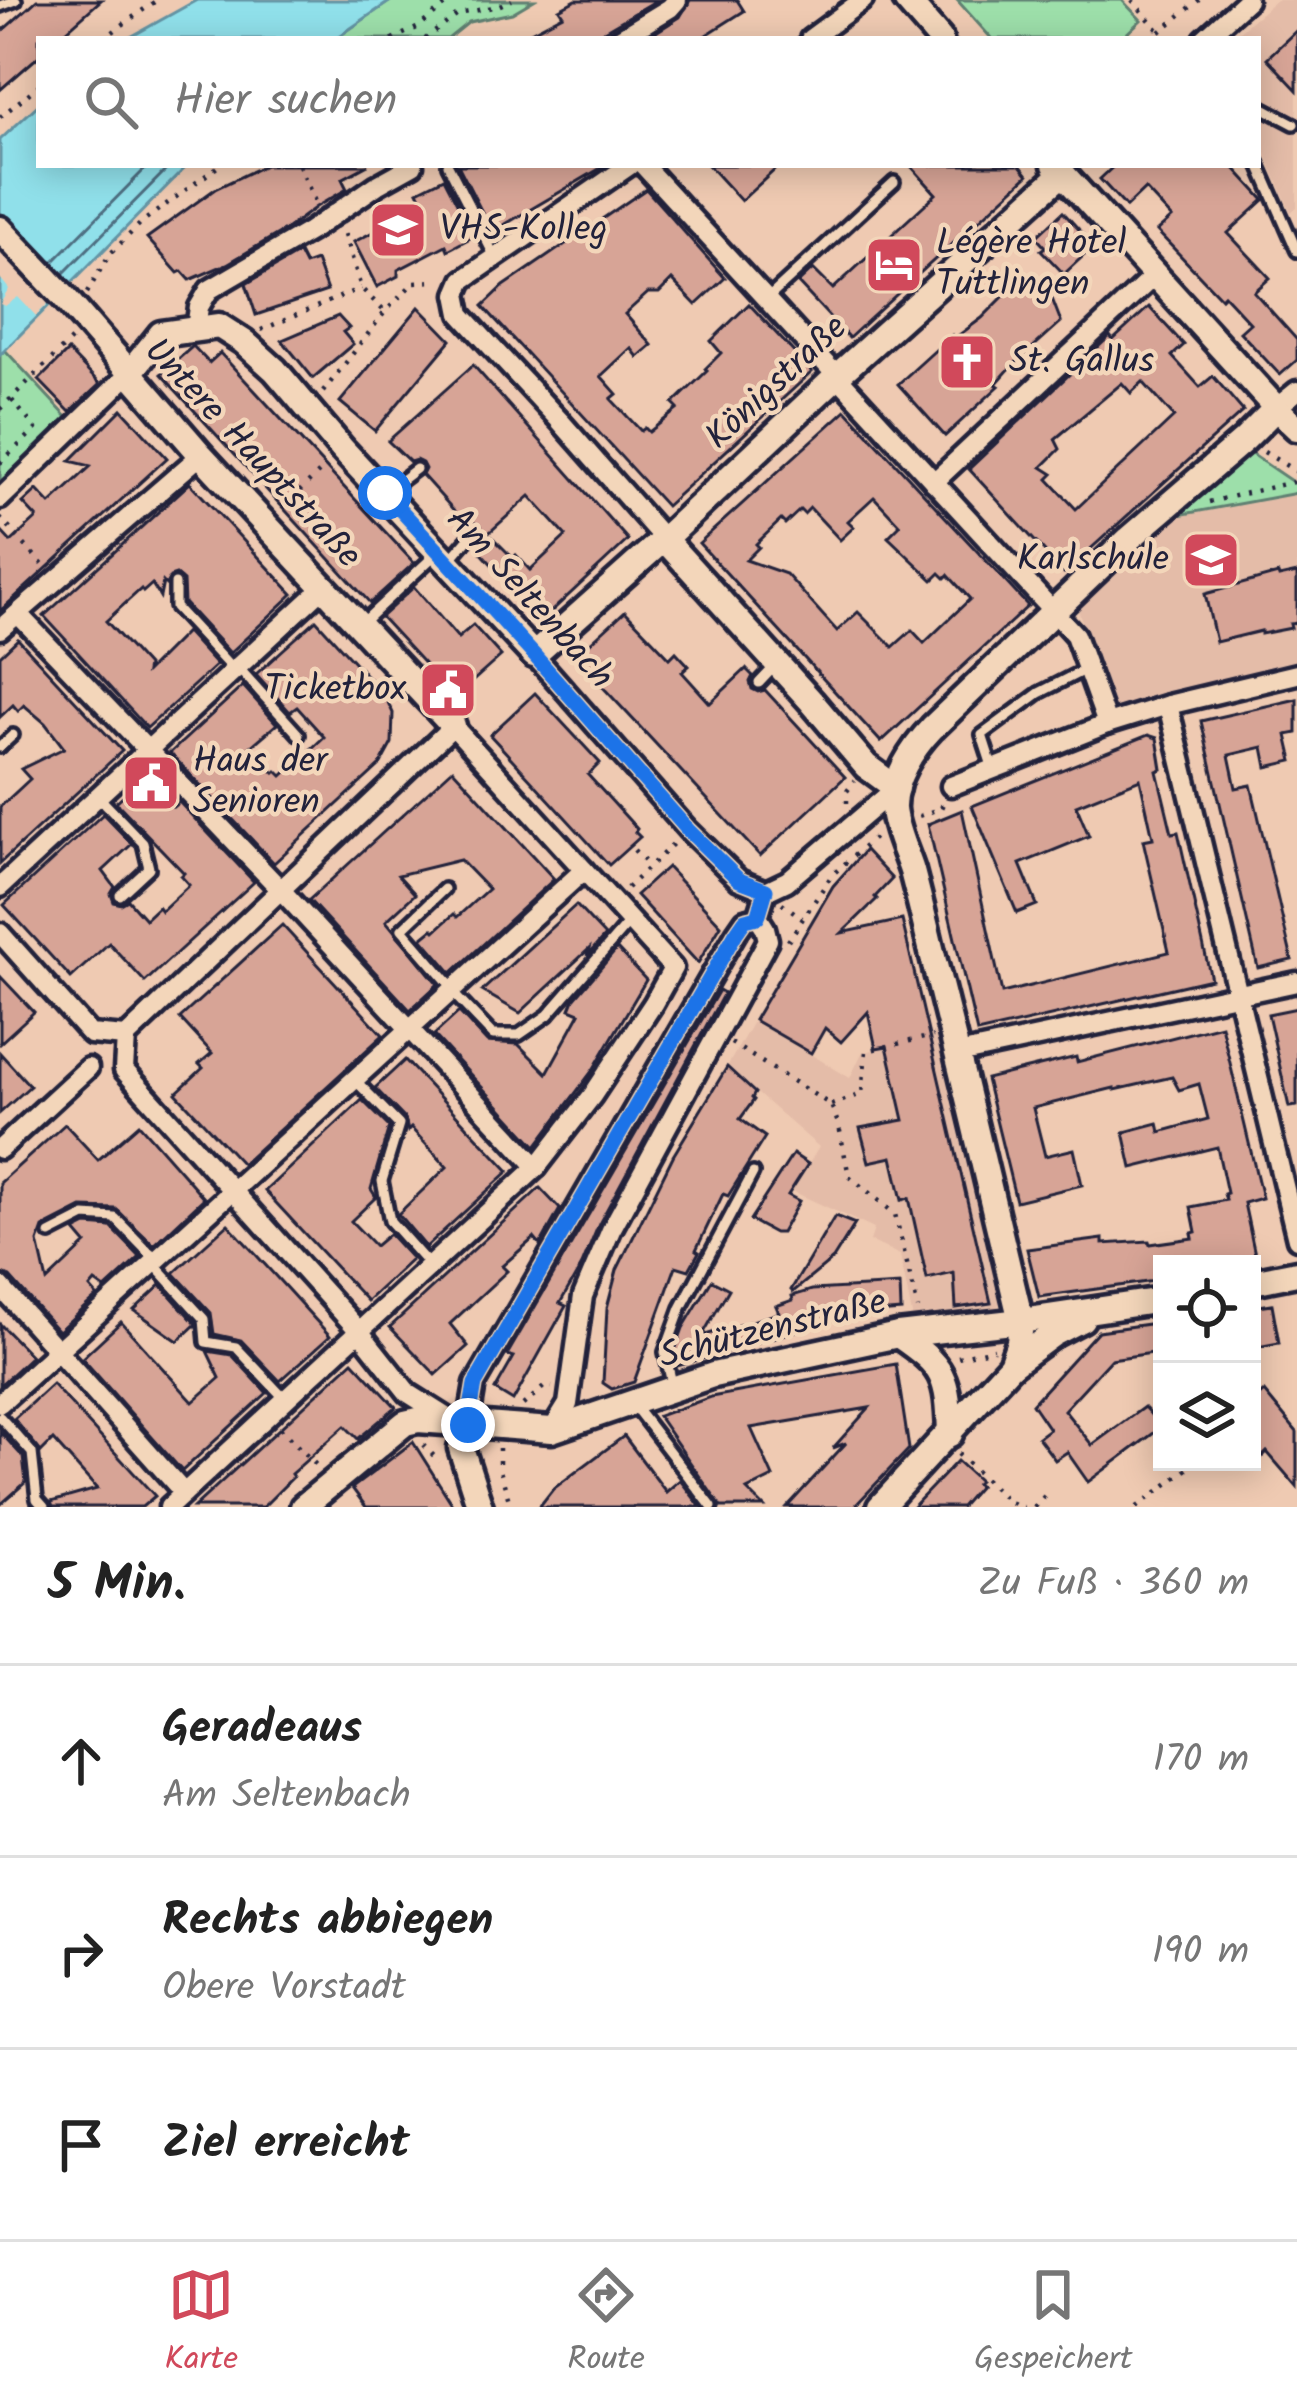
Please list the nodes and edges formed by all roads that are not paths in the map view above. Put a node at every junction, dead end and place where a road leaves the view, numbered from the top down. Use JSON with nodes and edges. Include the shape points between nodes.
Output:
{"nodes":[{"id":1,"x":16,"y":0,"type":"edge"},
{"id":2,"x":677,"y":0,"type":"edge"},
{"id":3,"x":863,"y":0,"type":"edge"},
{"id":4,"x":906,"y":0,"type":"edge"},
{"id":5,"x":1247,"y":0,"type":"edge"},
{"id":6,"x":0,"y":7,"type":"edge"},
{"id":7,"x":624,"y":36,"type":"edge"},
{"id":8,"x":814,"y":36,"type":"edge"},
{"id":9,"x":937,"y":36,"type":"edge"},
{"id":10,"x":1207,"y":36,"type":"edge"},
{"id":11,"x":1261,"y":107,"type":"edge"},
{"id":12,"x":1294,"y":124,"type":"dead end"},
{"id":13,"x":408,"y":168,"type":"edge"},
{"id":14,"x":450,"y":168,"type":"edge"},
{"id":15,"x":627,"y":168,"type":"edge"},
{"id":16,"x":646,"y":168,"type":"edge"},
{"id":17,"x":1063,"y":168,"type":"edge"},
{"id":18,"x":1261,"y":168,"type":"edge"},
{"id":19,"x":894,"y":182,"type":"dead end"},
{"id":20,"x":0,"y":229,"type":"edge"},
{"id":21,"x":1297,"y":251,"type":"edge"},
{"id":22,"x":495,"y":256,"type":"junction"},
{"id":23,"x":1156,"y":274,"type":"junction"},
{"id":24,"x":766,"y":300,"type":"junction"},
{"id":25,"x":196,"y":329,"type":"junction"},
{"id":26,"x":129,"y":374,"type":"junction"},
{"id":27,"x":837,"y":376,"type":"junction"},
{"id":28,"x":1297,"y":391,"type":"edge"},
{"id":29,"x":1276,"y":408,"type":"junction"},
{"id":30,"x":1297,"y":428,"type":"edge"},
{"id":31,"x":201,"y":455,"type":"junction"},
{"id":32,"x":416,"y":469,"type":"dead end"},
{"id":33,"x":934,"y":482,"type":"junction"},
{"id":34,"x":385,"y":493,"type":"junction"},
{"id":35,"x":0,"y":499,"type":"edge"},
{"id":36,"x":474,"y":532,"type":"dead end"},
{"id":37,"x":664,"y":539,"type":"junction"},
{"id":38,"x":443,"y":557,"type":"junction"},
{"id":39,"x":175,"y":584,"type":"dead end"},
{"id":40,"x":325,"y":586,"type":"junction"},
{"id":41,"x":1054,"y":610,"type":"junction"},
{"id":42,"x":18,"y":614,"type":"junction"},
{"id":43,"x":360,"y":625,"type":"junction"},
{"id":44,"x":0,"y":629,"type":"edge"},
{"id":45,"x":534,"y":655,"type":"junction"},
{"id":46,"x":235,"y":668,"type":"junction"},
{"id":47,"x":1088,"y":668,"type":"junction"},
{"id":48,"x":1297,"y":674,"type":"edge"},
{"id":49,"x":1168,"y":705,"type":"junction"},
{"id":50,"x":1108,"y":724,"type":"junction"},
{"id":51,"x":453,"y":727,"type":"junction"},
{"id":52,"x":14,"y":735,"type":"dead end"},
{"id":53,"x":299,"y":735,"type":"dead end"},
{"id":54,"x":0,"y":747,"type":"edge"},
{"id":55,"x":145,"y":750,"type":"junction"},
{"id":56,"x":993,"y":770,"type":"junction"},
{"id":57,"x":951,"y":786,"type":"dead end"},
{"id":58,"x":896,"y":788,"type":"junction"},
{"id":59,"x":97,"y":795,"type":"junction"},
{"id":60,"x":584,"y":870,"type":"junction"},
{"id":61,"x":0,"y":887,"type":"edge"},
{"id":62,"x":444,"y":889,"type":"dead end"},
{"id":63,"x":281,"y":890,"type":"junction"},
{"id":64,"x":766,"y":890,"type":"junction"},
{"id":65,"x":120,"y":895,"type":"dead end"},
{"id":66,"x":758,"y":917,"type":"junction"},
{"id":67,"x":630,"y":921,"type":"junction"},
{"id":68,"x":0,"y":933,"type":"edge"},
{"id":69,"x":1297,"y":982,"type":"edge"},
{"id":70,"x":452,"y":990,"type":"junction"},
{"id":71,"x":1237,"y":995,"type":"junction"},
{"id":72,"x":410,"y":1030,"type":"junction"},
{"id":73,"x":90,"y":1034,"type":"junction"},
{"id":74,"x":126,"y":1037,"type":"junction"},
{"id":75,"x":955,"y":1043,"type":"junction"},
{"id":76,"x":88,"y":1068,"type":"junction"},
{"id":77,"x":124,"y":1070,"type":"junction"},
{"id":78,"x":355,"y":1080,"type":"junction"},
{"id":79,"x":0,"y":1148,"type":"edge"},
{"id":80,"x":537,"y":1167,"type":"junction"},
{"id":81,"x":753,"y":1173,"type":"dead end"},
{"id":82,"x":233,"y":1191,"type":"junction"},
{"id":83,"x":50,"y":1234,"type":"dead end"},
{"id":84,"x":1297,"y":1239,"type":"edge"},
{"id":85,"x":155,"y":1262,"type":"junction"},
{"id":86,"x":430,"y":1266,"type":"junction"},
{"id":87,"x":1297,"y":1273,"type":"edge"},
{"id":88,"x":1261,"y":1280,"type":"edge"},
{"id":89,"x":0,"y":1286,"type":"edge"},
{"id":90,"x":1153,"y":1301,"type":"edge"},
{"id":91,"x":1100,"y":1309,"type":"junction"},
{"id":92,"x":1021,"y":1321,"type":"junction"},
{"id":93,"x":359,"y":1331,"type":"junction"},
{"id":94,"x":911,"y":1333,"type":"junction"},
{"id":95,"x":58,"y":1349,"type":"junction"},
{"id":96,"x":1011,"y":1365,"type":"junction"},
{"id":97,"x":673,"y":1389,"type":"junction"},
{"id":98,"x":286,"y":1399,"type":"junction"},
{"id":99,"x":0,"y":1402,"type":"edge"},
{"id":100,"x":632,"y":1403,"type":"junction"},
{"id":101,"x":0,"y":1417,"type":"edge"},
{"id":102,"x":463,"y":1425,"type":"junction"},
{"id":103,"x":552,"y":1430,"type":"junction"},
{"id":104,"x":946,"y":1438,"type":"junction"},
{"id":105,"x":184,"y":1493,"type":"junction"},
{"id":106,"x":40,"y":1503,"type":"edge"},
{"id":107,"x":26,"y":1507,"type":"edge"},
{"id":108,"x":169,"y":1507,"type":"edge"},
{"id":109,"x":303,"y":1507,"type":"edge"},
{"id":110,"x":480,"y":1507,"type":"edge"},
{"id":111,"x":712,"y":1507,"type":"edge"},
{"id":112,"x":880,"y":1507,"type":"edge"}],
"edges":[{"from":1,"to":6,"type":"lane"},
{"from":2,"to":7,"type":"street"},
{"from":3,"to":8,"type":"street"},
{"from":4,"to":9,"type":"street"},
{"from":5,"to":10,"type":"street"},
{"from":11,"to":12,"type":"lane"},
{"from":13,"to":25,"type":"street","via":[[209,290]]},
{"from":14,"to":22,"type":"lane"},
{"from":15,"to":22,"type":"street"},
{"from":16,"to":24,"type":"street"},
{"from":17,"to":23,"type":"street"},
{"from":17,"to":27,"type":"street","name":"Königstraße"},
{"from":18,"to":21,"type":"lane"},
{"from":19,"to":24,"type":"lane"},
{"from":20,"to":26,"type":"street","name":"Untere Hauptstraße","via":[[76,296],[87,325]]},
{"from":22,"to":37,"type":"street","via":[[463,280],[461,314]]},
{"from":23,"to":29,"type":"street"},
{"from":23,"to":33,"type":"street"},
{"from":24,"to":27,"type":"street"},
{"from":25,"to":26,"type":"street","via":[[161,334]]},
{"from":25,"to":34,"type":"street","name":"Am Seltenbach","via":[[219,326],[244,342]]},
{"from":26,"to":31,"type":"street","name":"Untere Hauptstraße"},
{"from":26,"to":35,"type":"street"},
{"from":27,"to":33,"type":"street"},
{"from":27,"to":37,"type":"street","name":"Königstraße"},
{"from":28,"to":29,"type":"street"},
{"from":29,"to":30,"type":"street"},
{"from":29,"to":41,"type":"street"},
{"from":31,"to":40,"type":"street","name":"Untere Hauptstraße"},
{"from":31,"to":42,"type":"street"},
{"from":32,"to":34,"type":"lane"},
{"from":33,"to":41,"type":"street"},
{"from":34,"to":38,"type":"street","name":"Am Seltenbach"},
{"from":36,"to":38,"type":"lane"},
{"from":37,"to":45,"type":"street","name":"Königstraße"},
{"from":37,"to":58,"type":"street","via":[[768,673]]},
{"from":38,"to":43,"type":"lane"},
{"from":38,"to":45,"type":"street","name":"Am Seltenbach"},
{"from":39,"to":46,"type":"lane","via":[[175,607]]},
{"from":40,"to":43,"type":"street","name":"Untere Hauptstraße"},
{"from":40,"to":46,"type":"street"},
{"from":41,"to":47,"type":"street"},
{"from":41,"to":58,"type":"street","via":[[918,742]]},
{"from":42,"to":44,"type":"street"},
{"from":42,"to":55,"type":"street"},
{"from":43,"to":51,"type":"street","name":"Untere Hauptstraße"},
{"from":45,"to":64,"type":"street","name":"Am Seltenbach","via":[[688,830],[739,880]]},
{"from":46,"to":53,"type":"lane"},
{"from":46,"to":55,"type":"street"},
{"from":47,"to":50,"type":"street"},
{"from":47,"to":56,"type":"lane","via":[[982,735]]},
{"from":48,"to":49,"type":"street"},
{"from":49,"to":50,"type":"street"},
{"from":49,"to":71,"type":"street"},
{"from":50,"to":56,"type":"street"},
{"from":51,"to":60,"type":"street"},
{"from":51,"to":63,"type":"street"},
{"from":52,"to":54,"type":"lane"},
{"from":55,"to":59,"type":"street"},
{"from":55,"to":63,"type":"street"},
{"from":56,"to":57,"type":"street"},
{"from":58,"to":64,"type":"street","via":[[788,881]]},
{"from":58,"to":75,"type":"street","via":[[893,809]]},
{"from":59,"to":61,"type":"street"},
{"from":59,"to":65,"type":"lane","via":[[142,843],[149,868]]},
{"from":60,"to":67,"type":"street"},
{"from":60,"to":70,"type":"street"},
{"from":62,"to":70,"type":"lane","via":[[402,929]]},
{"from":63,"to":72,"type":"street"},
{"from":63,"to":74,"type":"street"},
{"from":64,"to":66,"type":"street"},
{"from":66,"to":102,"type":"street","via":[[736,933],[544,1262],[475,1384]]},
{"from":66,"to":103,"type":"street","via":[[768,940],[611,1229],[584,1296],[568,1404]]},
{"from":67,"to":70,"type":"lane","via":[[548,1015],[519,1035],[493,1035]]},
{"from":67,"to":80,"type":"street","via":[[673,968]]},
{"from":68,"to":73,"type":"street"},
{"from":69,"to":71,"type":"street"},
{"from":70,"to":72,"type":"street"},
{"from":71,"to":75,"type":"street"},
{"from":71,"to":84,"type":"street"},
{"from":72,"to":78,"type":"street"},
{"from":72,"to":80,"type":"street"},
{"from":73,"to":74,"type":"street"},
{"from":73,"to":76,"type":"street"},
{"from":74,"to":77,"type":"street"},
{"from":75,"to":92,"type":"street"},
{"from":76,"to":77,"type":"street"},
{"from":76,"to":79,"type":"street"},
{"from":77,"to":82,"type":"street"},
{"from":78,"to":82,"type":"street"},
{"from":78,"to":86,"type":"lane","via":[[399,1125],[382,1181],[390,1221]]},
{"from":80,"to":86,"type":"street"},
{"from":81,"to":97,"type":"lane","via":[[664,1352]]},
{"from":82,"to":85,"type":"street"},
{"from":82,"to":93,"type":"street"},
{"from":83,"to":85,"type":"lane","via":[[86,1216],[116,1218]]},
{"from":85,"to":95,"type":"street"},
{"from":85,"to":98,"type":"lane","via":[[204,1319],[206,1342],[236,1347]]},
{"from":86,"to":93,"type":"street"},
{"from":87,"to":88,"type":"street"},
{"from":89,"to":95,"type":"street"},
{"from":90,"to":91,"type":"street","name":"Schützenstraße"},
{"from":91,"to":92,"type":"street","name":"Schützenstraße"},
{"from":91,"to":96,"type":"street"},
{"from":92,"to":94,"type":"street","name":"Schützenstraße"},
{"from":92,"to":96,"type":"street"},
{"from":93,"to":98,"type":"street"},
{"from":93,"to":102,"type":"street","via":[[408,1393]]},
{"from":94,"to":97,"type":"street","name":"Schützenstraße"},
{"from":94,"to":104,"type":"street","via":[[943,1375]]},
{"from":95,"to":99,"type":"street"},
{"from":95,"to":105,"type":"street"},
{"from":96,"to":104,"type":"street"},
{"from":97,"to":100,"type":"street","name":"Schützenstraße"},
{"from":98,"to":105,"type":"street"},
{"from":100,"to":103,"type":"street","name":"Schützenstraße"},
{"from":100,"to":111,"type":"lane"},
{"from":101,"to":106,"type":"lane","via":[[32,1454]]},
{"from":102,"to":103,"type":"street","name":"Schützenstraße"},
{"from":102,"to":109,"type":"street","name":"Schützenstraße","via":[[405,1423]]},
{"from":102,"to":110,"type":"street","via":[[461,1448]]},
{"from":104,"to":112,"type":"street"},
{"from":105,"to":108,"type":"street"},
{"from":106,"to":107,"type":"lane"}]}
